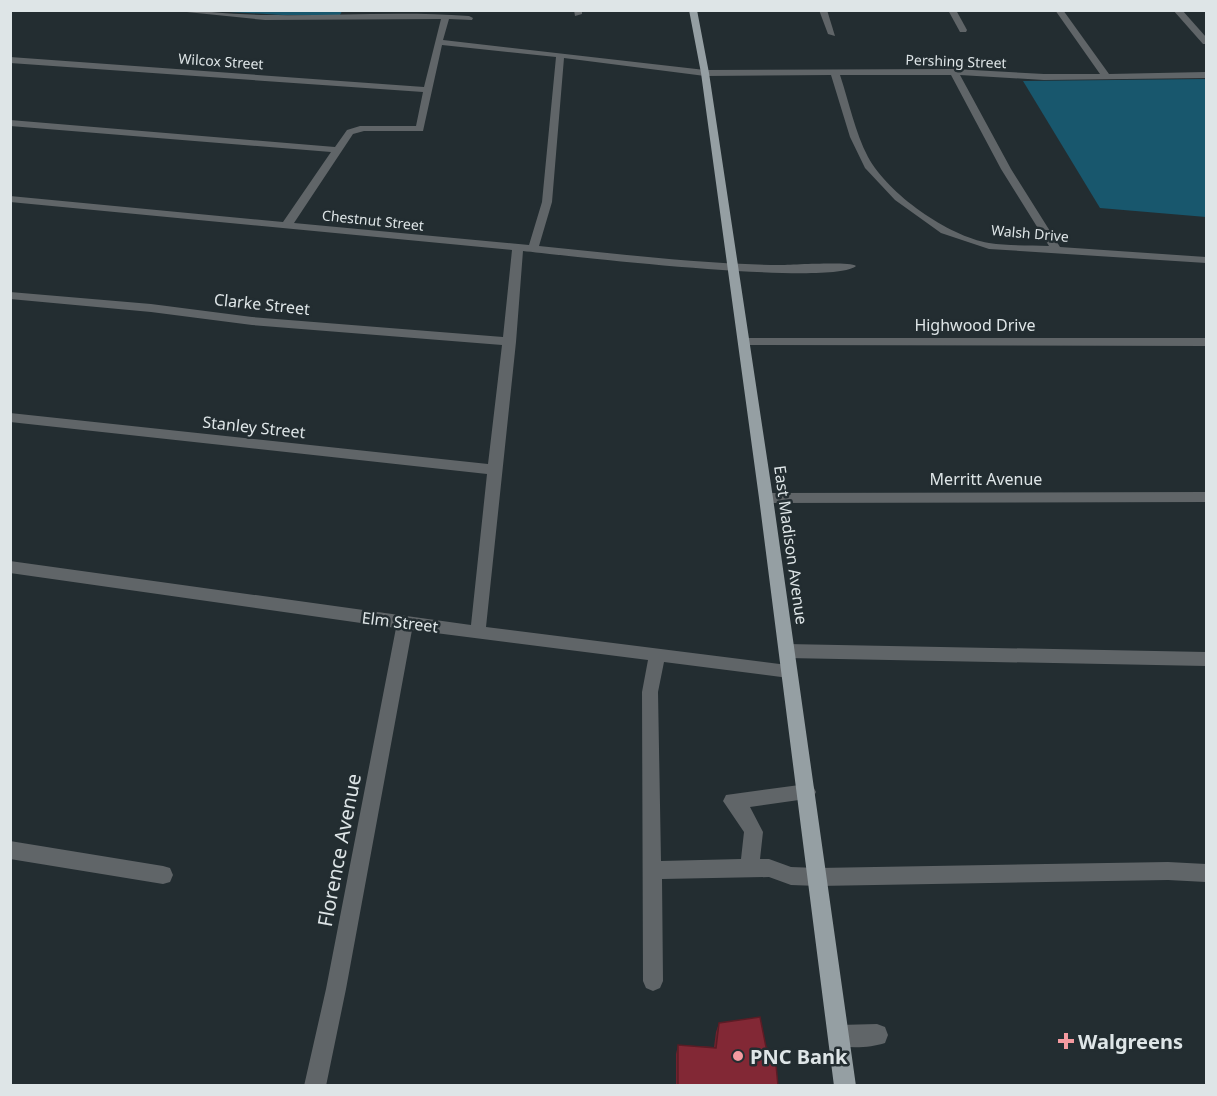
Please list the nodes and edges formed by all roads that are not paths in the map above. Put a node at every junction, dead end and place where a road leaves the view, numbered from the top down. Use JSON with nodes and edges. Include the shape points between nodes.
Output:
{"nodes":[{"id":1,"x":171,"y":10,"type":"edge"},
{"id":2,"x":693,"y":10,"type":"edge"},
{"id":3,"x":823,"y":10,"type":"edge"},
{"id":4,"x":952,"y":10,"type":"edge"},
{"id":5,"x":1059,"y":10,"type":"edge"},
{"id":6,"x":1177,"y":10,"type":"edge"},
{"id":7,"x":446,"y":16,"type":"junction"},
{"id":8,"x":467,"y":26,"type":"edge"},
{"id":9,"x":963,"y":30,"type":"dead end"},
{"id":10,"x":832,"y":34,"type":"dead end"},
{"id":11,"x":438,"y":42,"type":"junction"},
{"id":12,"x":1206,"y":42,"type":"edge"},
{"id":13,"x":560,"y":56,"type":"junction"},
{"id":14,"x":10,"y":60,"type":"edge"},
{"id":15,"x":954,"y":72,"type":"junction"},
{"id":16,"x":705,"y":73,"type":"junction"},
{"id":17,"x":835,"y":73,"type":"junction"},
{"id":18,"x":1206,"y":75,"type":"edge"},
{"id":19,"x":1106,"y":76,"type":"junction"},
{"id":20,"x":429,"y":90,"type":"junction"},
{"id":21,"x":10,"y":123,"type":"edge"},
{"id":22,"x":337,"y":150,"type":"junction"},
{"id":23,"x":10,"y":199,"type":"edge"},
{"id":24,"x":286,"y":226,"type":"junction"},
{"id":25,"x":526,"y":249,"type":"junction"},
{"id":26,"x":1057,"y":251,"type":"junction"},
{"id":27,"x":1206,"y":260,"type":"edge"},
{"id":28,"x":850,"y":266,"type":"dead end"},
{"id":29,"x":733,"y":268,"type":"junction"},
{"id":30,"x":10,"y":295,"type":"edge"},
{"id":31,"x":510,"y":342,"type":"junction"},
{"id":32,"x":744,"y":342,"type":"junction"},
{"id":33,"x":1206,"y":342,"type":"edge"},
{"id":34,"x":10,"y":417,"type":"edge"},
{"id":35,"x":495,"y":470,"type":"junction"},
{"id":36,"x":1206,"y":497,"type":"edge"},
{"id":37,"x":766,"y":498,"type":"junction"},
{"id":38,"x":10,"y":567,"type":"edge"},
{"id":39,"x":405,"y":623,"type":"junction"},
{"id":40,"x":478,"y":631,"type":"junction"},
{"id":41,"x":787,"y":651,"type":"junction"},
{"id":42,"x":657,"y":656,"type":"junction"},
{"id":43,"x":1206,"y":659,"type":"edge"},
{"id":44,"x":789,"y":671,"type":"junction"},
{"id":45,"x":807,"y":792,"type":"junction"},
{"id":46,"x":10,"y":850,"type":"edge"},
{"id":47,"x":652,"y":870,"type":"junction"},
{"id":48,"x":747,"y":870,"type":"junction"},
{"id":49,"x":1206,"y":873,"type":"edge"},
{"id":50,"x":163,"y":875,"type":"dead end"},
{"id":51,"x":818,"y":877,"type":"junction"},
{"id":52,"x":653,"y":981,"type":"dead end"},
{"id":53,"x":877,"y":1035,"type":"dead end"},
{"id":54,"x":839,"y":1036,"type":"junction"},
{"id":55,"x":315,"y":1086,"type":"edge"},
{"id":56,"x":845,"y":1086,"type":"edge"}],
"edges":[{"from":1,"to":7,"type":"street","via":[[265,18]]},
{"from":2,"to":16,"type":"main road","name":"East Madison Avenue"},
{"from":3,"to":10,"type":"street"},
{"from":4,"to":9,"type":"street"},
{"from":5,"to":19,"type":"street"},
{"from":6,"to":12,"type":"street"},
{"from":7,"to":8,"type":"street"},
{"from":7,"to":11,"type":"street"},
{"from":8,"to":11,"type":"street"},
{"from":8,"to":13,"type":"street","name":"Pershing Street"},
{"from":11,"to":20,"type":"street"},
{"from":13,"to":16,"type":"street","name":"Pershing Street"},
{"from":13,"to":25,"type":"street","via":[[547,202]]},
{"from":14,"to":20,"type":"street","name":"Wilcox Street"},
{"from":15,"to":17,"type":"street","name":"Pershing Street"},
{"from":15,"to":19,"type":"street","name":"Pershing Street"},
{"from":15,"to":26,"type":"street","via":[[1006,170]]},
{"from":16,"to":17,"type":"street","name":"Pershing Street"},
{"from":16,"to":29,"type":"main road","name":"East Madison Avenue"},
{"from":17,"to":26,"type":"street","name":"Walsh Drive","via":[[870,170],[925,218],[944,231],[973,242]]},
{"from":18,"to":19,"type":"street","name":"Pershing Street"},
{"from":20,"to":22,"type":"street","via":[[420,129],[356,129]]},
{"from":21,"to":22,"type":"street"},
{"from":22,"to":24,"type":"street"},
{"from":23,"to":24,"type":"street","name":"Chestnut Street"},
{"from":24,"to":25,"type":"street","name":"Chestnut Street"},
{"from":25,"to":29,"type":"street","name":"Chestnut Street"},
{"from":25,"to":31,"type":"street"},
{"from":26,"to":27,"type":"street","name":"Walsh Drive"},
{"from":28,"to":29,"type":"street","name":"Chestnut Street","via":[[802,270]]},
{"from":29,"to":32,"type":"main road","name":"East Madison Avenue"},
{"from":30,"to":31,"type":"street","name":"Clarke Street","via":[[252,321]]},
{"from":31,"to":35,"type":"street"},
{"from":32,"to":33,"type":"street","name":"Highwood Drive"},
{"from":32,"to":37,"type":"main road","name":"East Madison Avenue"},
{"from":34,"to":35,"type":"street","name":"Stanley Street"},
{"from":35,"to":40,"type":"street"},
{"from":36,"to":37,"type":"street","name":"Merritt Avenue"},
{"from":37,"to":41,"type":"main road","name":"East Madison Avenue"},
{"from":38,"to":39,"type":"street","name":"Elm Street"},
{"from":39,"to":40,"type":"street","name":"Elm Street"},
{"from":39,"to":55,"type":"street","name":"Florence Avenue"},
{"from":40,"to":42,"type":"street","name":"Elm Street"},
{"from":41,"to":43,"type":"street"},
{"from":41,"to":44,"type":"main road","name":"East Madison Avenue"},
{"from":42,"to":44,"type":"street","name":"Elm Street"},
{"from":42,"to":47,"type":"street","via":[[650,692]]},
{"from":44,"to":45,"type":"main road","name":"East Madison Avenue"},
{"from":45,"to":48,"type":"street","via":[[732,801],[749,818],[754,832]]},
{"from":45,"to":51,"type":"main road","name":"East Madison Avenue"},
{"from":46,"to":50,"type":"street"},
{"from":47,"to":48,"type":"street"},
{"from":47,"to":52,"type":"street"},
{"from":48,"to":51,"type":"street","via":[[769,868],[791,876]]},
{"from":49,"to":51,"type":"street"},
{"from":51,"to":54,"type":"main road","name":"East Madison Avenue"},
{"from":53,"to":54,"type":"street"},
{"from":54,"to":56,"type":"main road","name":"East Madison Avenue"}]}
